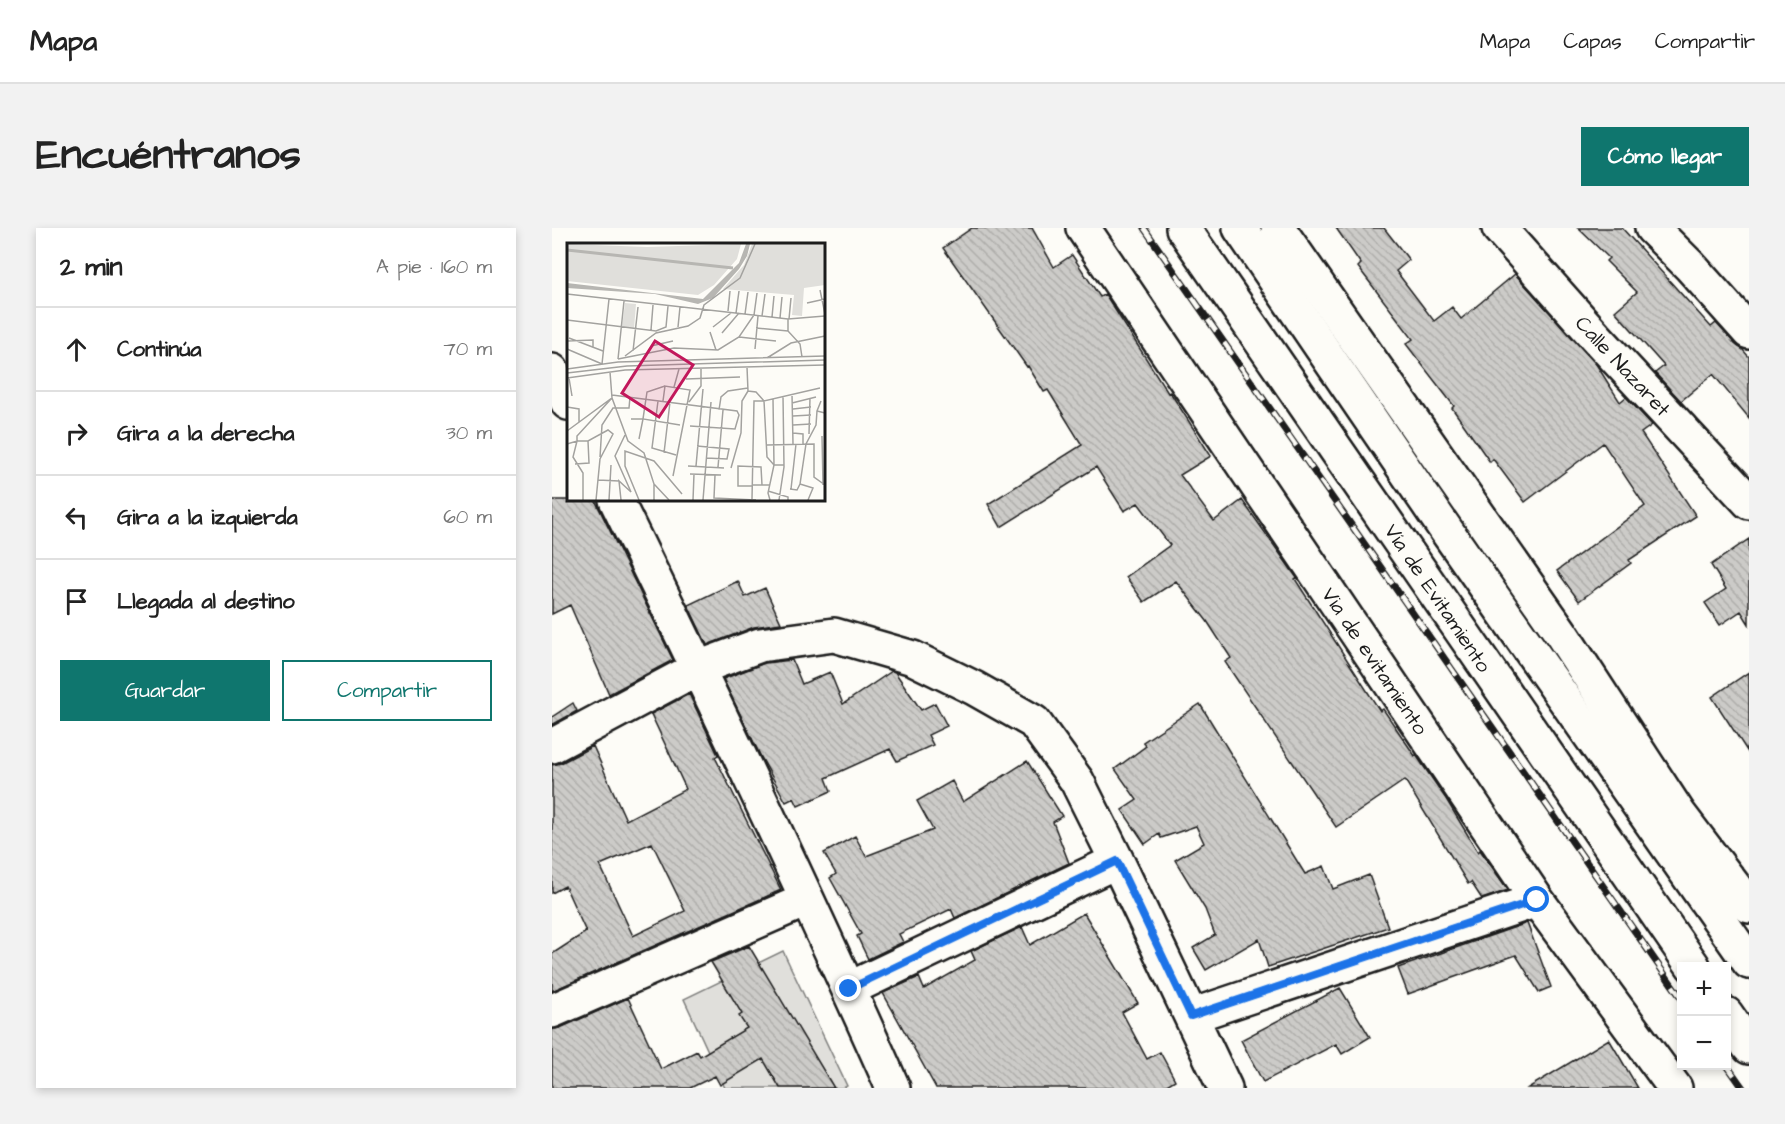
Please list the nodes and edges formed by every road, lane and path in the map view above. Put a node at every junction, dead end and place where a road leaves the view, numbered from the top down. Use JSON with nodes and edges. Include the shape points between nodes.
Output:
{"nodes":[{"id":1,"x":1083,"y":228,"type":"edge"},
{"id":2,"x":1183,"y":228,"type":"edge"},
{"id":3,"x":1240,"y":228,"type":"edge"},
{"id":4,"x":1278,"y":228,"type":"edge"},
{"id":5,"x":1499,"y":228,"type":"edge"},
{"id":6,"x":1652,"y":228,"type":"edge"},
{"id":7,"x":1749,"y":332,"type":"edge"},
{"id":8,"x":552,"y":371,"type":"edge"},
{"id":9,"x":567,"y":401,"type":"edge"},
{"id":10,"x":567,"y":411,"type":"edge"},
{"id":11,"x":552,"y":419,"type":"edge"},
{"id":12,"x":616,"y":501,"type":"edge"},
{"id":13,"x":1749,"y":502,"type":"edge"},
{"id":14,"x":698,"y":668,"type":"junction"},
{"id":15,"x":552,"y":746,"type":"edge"},
{"id":16,"x":1117,"y":861,"type":"junction"},
{"id":17,"x":806,"y":900,"type":"junction"},
{"id":18,"x":1537,"y":900,"type":"junction"},
{"id":19,"x":1749,"y":906,"type":"edge"},
{"id":20,"x":1690,"y":962,"type":"edge"},
{"id":21,"x":1749,"y":962,"type":"edge"},
{"id":22,"x":849,"y":989,"type":"junction"},
{"id":23,"x":552,"y":1011,"type":"edge"},
{"id":24,"x":1191,"y":1016,"type":"junction"},
{"id":25,"x":1727,"y":1016,"type":"edge"},
{"id":26,"x":1749,"y":1047,"type":"edge"},
{"id":27,"x":893,"y":1088,"type":"edge"},
{"id":28,"x":1225,"y":1088,"type":"edge"},
{"id":29,"x":1675,"y":1088,"type":"edge"}],
"edges":[{"from":1,"to":18,"type":"main road","name":"Via de evitamiento"},
{"from":2,"to":20,"type":"main road","name":"Vía de Evitamiento"},
{"from":3,"to":21,"type":"main road"},
{"from":4,"to":19,"type":"main road","via":[[1561,633],[1679,814]]},
{"from":5,"to":13,"type":"main road","name":"Calle Nazaret"},
{"from":6,"to":7,"type":"main road"},
{"from":8,"to":9,"type":"main road"},
{"from":10,"to":11,"type":"main road"},
{"from":12,"to":14,"type":"main road"},
{"from":14,"to":15,"type":"main road"},
{"from":14,"to":16,"type":"main road","via":[[760,645],[834,635],[913,658],[1034,722],[1077,781]]},
{"from":14,"to":17,"type":"main road"},
{"from":16,"to":22,"type":"main road"},
{"from":16,"to":24,"type":"main road"},
{"from":17,"to":22,"type":"main road"},
{"from":17,"to":23,"type":"main road"},
{"from":18,"to":24,"type":"main road"},
{"from":18,"to":29,"type":"main road","name":"Via de evitamiento"},
{"from":22,"to":27,"type":"main road"},
{"from":24,"to":28,"type":"main road"},
{"from":25,"to":26,"type":"main road"}]}
